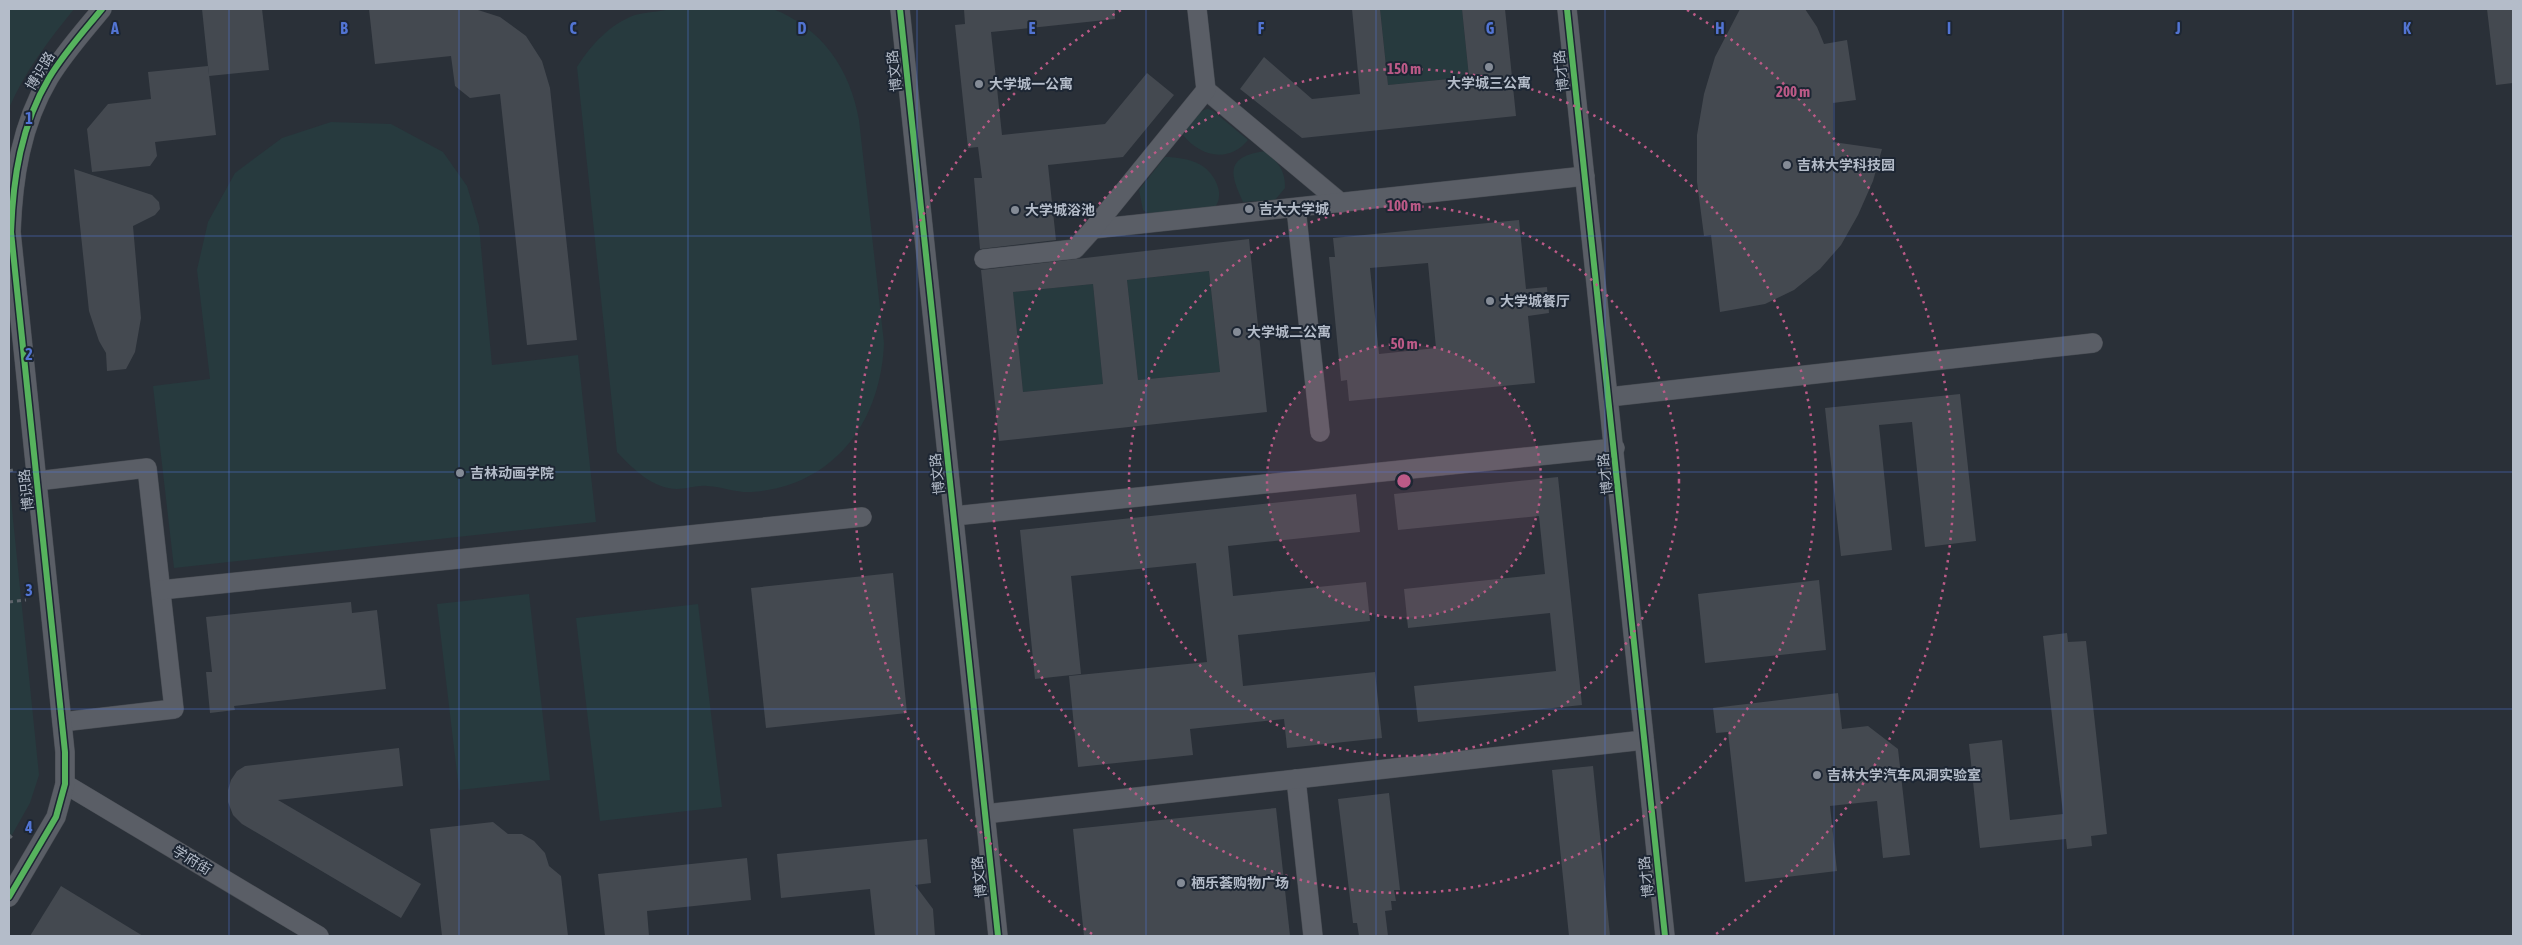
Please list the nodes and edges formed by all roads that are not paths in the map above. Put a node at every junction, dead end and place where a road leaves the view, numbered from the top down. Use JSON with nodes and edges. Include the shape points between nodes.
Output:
{"nodes":[{"id":1,"x":102,"y":9,"type":"edge"},
{"id":2,"x":900,"y":9,"type":"edge"},
{"id":3,"x":1198,"y":9,"type":"edge"},
{"id":4,"x":1567,"y":9,"type":"edge"},
{"id":5,"x":1206,"y":90,"type":"junction"},
{"id":6,"x":1585,"y":176,"type":"junction"},
{"id":7,"x":1341,"y":203,"type":"junction"},
{"id":8,"x":1296,"y":208,"type":"junction"},
{"id":9,"x":1093,"y":229,"type":"junction"},
{"id":10,"x":984,"y":259,"type":"dead end"},
{"id":11,"x":2093,"y":343,"type":"dead end"},
{"id":12,"x":1609,"y":396,"type":"junction"},
{"id":13,"x":1320,"y":432,"type":"dead end"},
{"id":14,"x":1615,"y":448,"type":"junction"},
{"id":15,"x":37,"y":481,"type":"junction"},
{"id":16,"x":954,"y":516,"type":"junction"},
{"id":17,"x":862,"y":517,"type":"dead end"},
{"id":18,"x":161,"y":590,"type":"junction"},
{"id":19,"x":62,"y":722,"type":"junction"},
{"id":20,"x":1644,"y":740,"type":"junction"},
{"id":21,"x":1296,"y":779,"type":"junction"},
{"id":22,"x":66,"y":784,"type":"junction"},
{"id":23,"x":986,"y":814,"type":"junction"},
{"id":24,"x":9,"y":897,"type":"edge"},
{"id":25,"x":319,"y":936,"type":"edge"},
{"id":26,"x":998,"y":936,"type":"edge"},
{"id":27,"x":1313,"y":936,"type":"edge"},
{"id":28,"x":1665,"y":936,"type":"edge"}],
"edges":[{"from":1,"to":15,"type":"street","name":"博识路","via":[[65,54],[44,87],[23,138],[13,184],[10,232]]},
{"from":2,"to":16,"type":"street","name":"博文路"},
{"from":3,"to":5,"type":"street"},
{"from":4,"to":6,"type":"street","name":"博才路"},
{"from":5,"to":7,"type":"street"},
{"from":5,"to":9,"type":"street"},
{"from":6,"to":7,"type":"street"},
{"from":6,"to":12,"type":"street","name":"博才路"},
{"from":7,"to":8,"type":"street"},
{"from":8,"to":9,"type":"street"},
{"from":8,"to":13,"type":"street"},
{"from":9,"to":10,"type":"street","via":[[1075,249]]},
{"from":11,"to":12,"type":"street"},
{"from":12,"to":14,"type":"street","name":"博才路"},
{"from":14,"to":16,"type":"street"},
{"from":14,"to":20,"type":"street","name":"博才路"},
{"from":15,"to":18,"type":"street","via":[[147,468]]},
{"from":15,"to":19,"type":"street","name":"博识路"},
{"from":16,"to":23,"type":"street","name":"博文路"},
{"from":17,"to":18,"type":"street"},
{"from":18,"to":19,"type":"street","via":[[174,710]]},
{"from":19,"to":22,"type":"street","name":"博识路"},
{"from":20,"to":21,"type":"street"},
{"from":20,"to":28,"type":"street","name":"博才路"},
{"from":21,"to":23,"type":"street"},
{"from":21,"to":27,"type":"street"},
{"from":22,"to":24,"type":"street","via":[[56,817]]},
{"from":22,"to":25,"type":"street","name":"学府街"},
{"from":23,"to":26,"type":"street","name":"博文路"}]}
